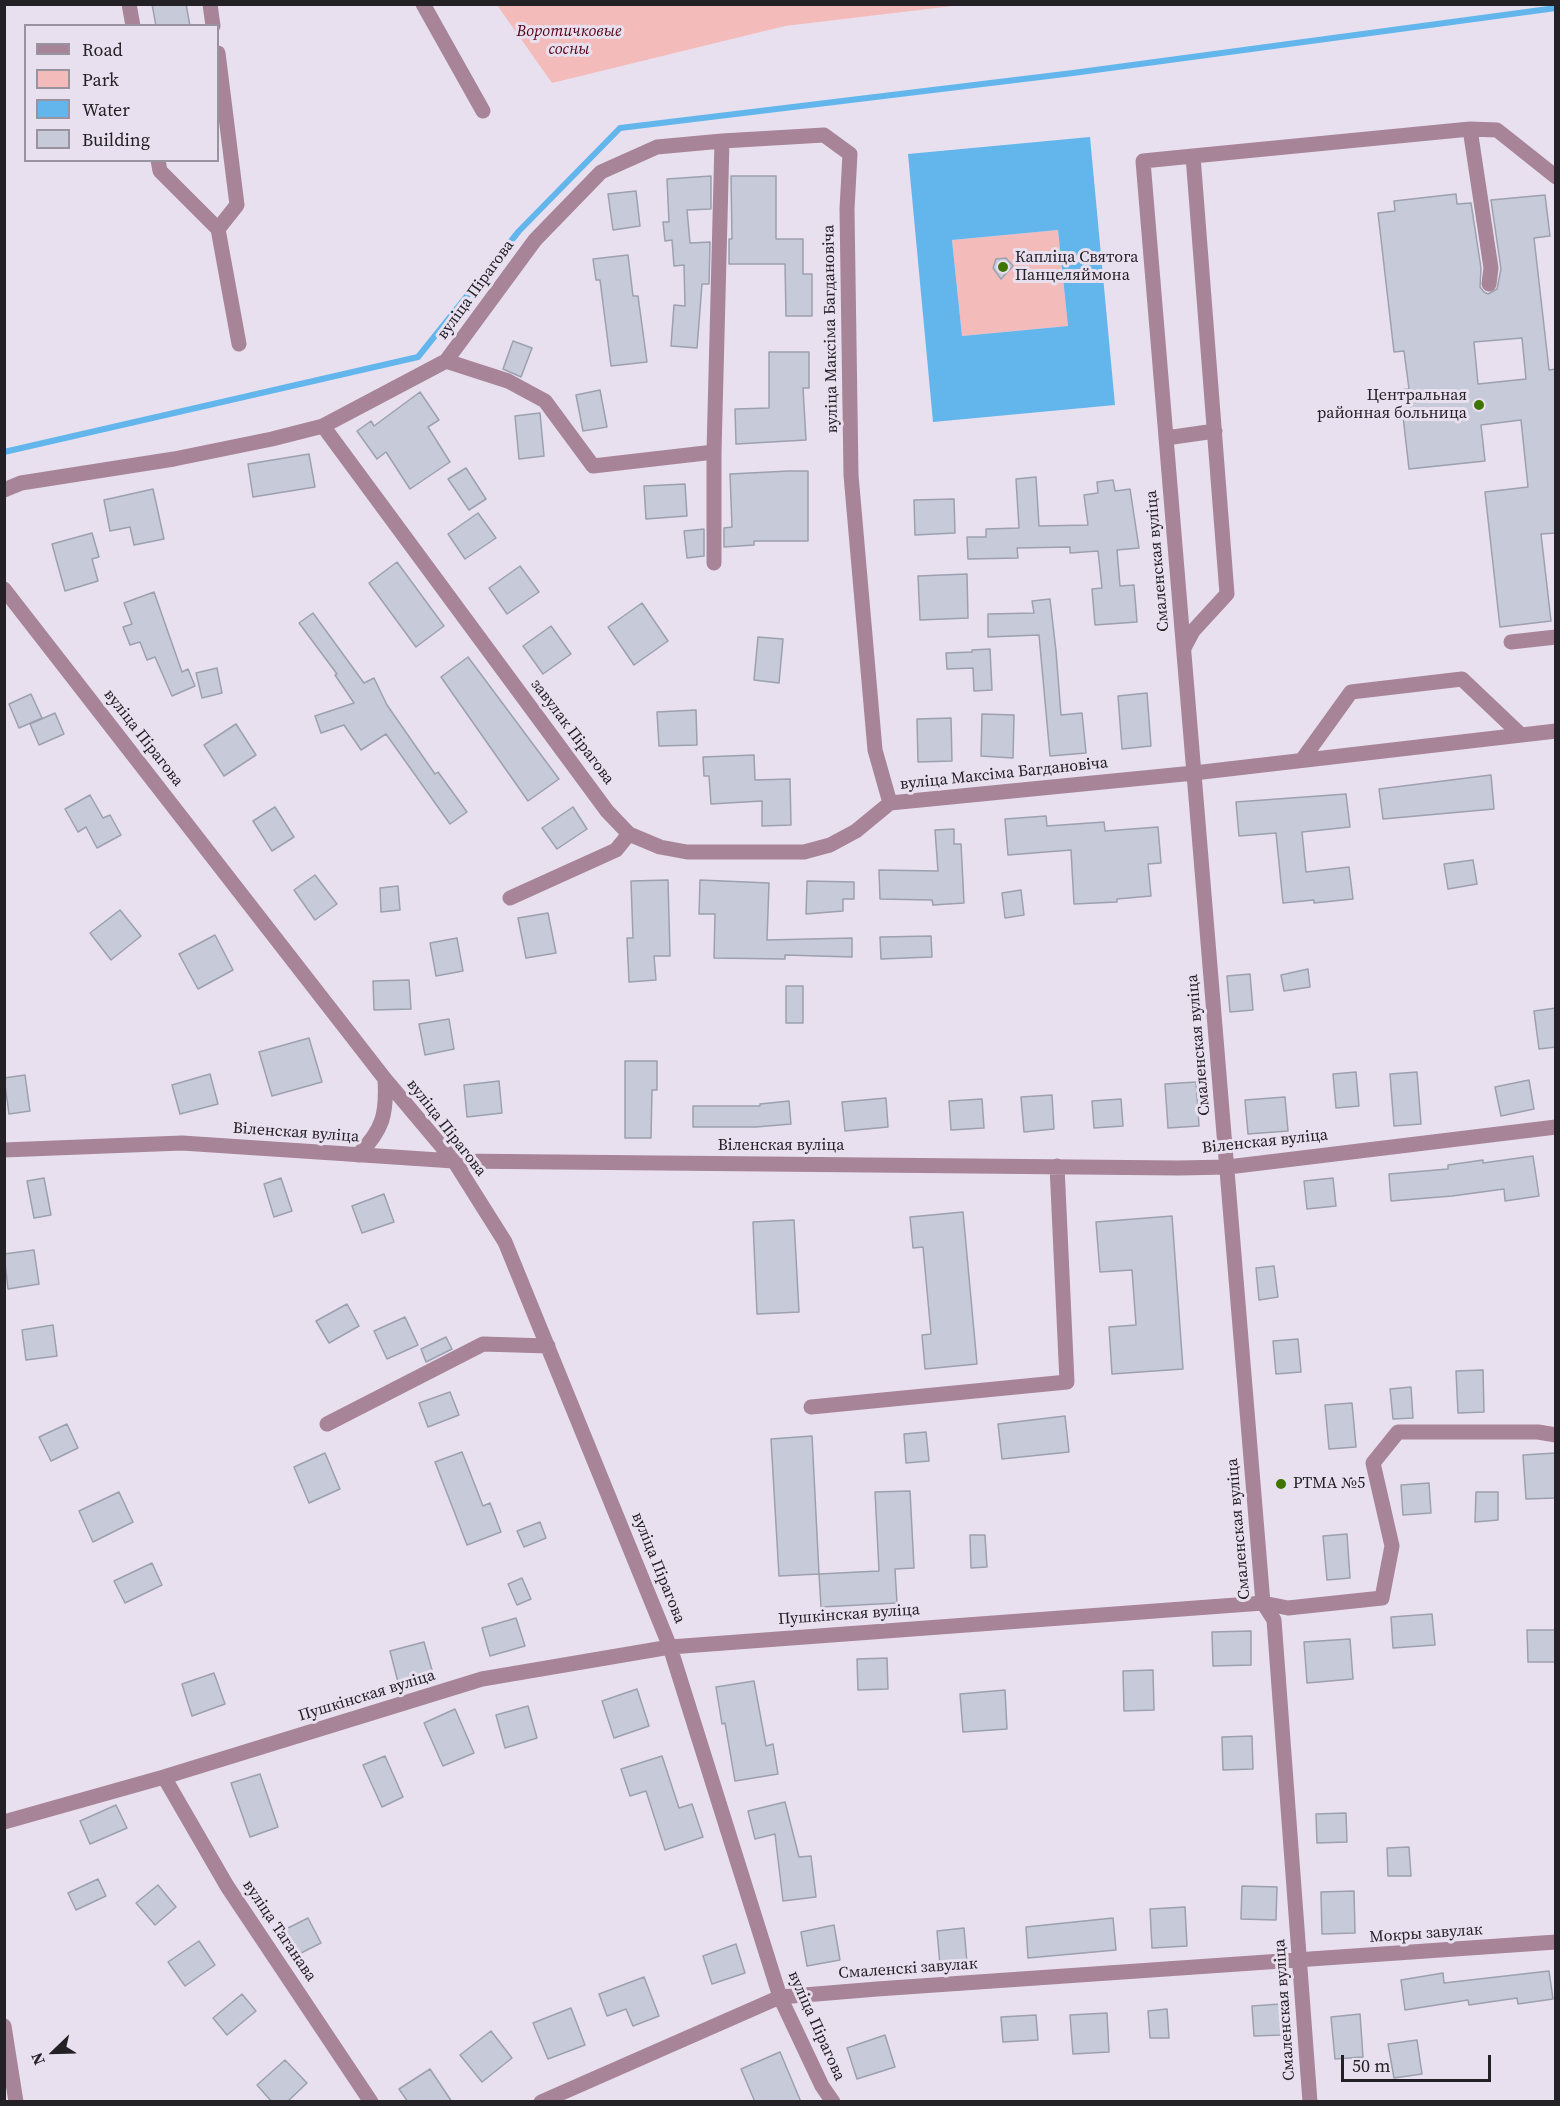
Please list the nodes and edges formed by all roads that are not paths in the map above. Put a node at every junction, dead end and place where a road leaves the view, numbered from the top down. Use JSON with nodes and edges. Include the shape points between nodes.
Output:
{"nodes":[{"id":1,"x":129,"y":4,"type":"edge"},
{"id":2,"x":210,"y":4,"type":"edge"},
{"id":3,"x":423,"y":4,"type":"edge"},
{"id":4,"x":133,"y":24,"type":"edge"},
{"id":5,"x":213,"y":24,"type":"edge"},
{"id":6,"x":219,"y":61,"type":"edge"},
{"id":7,"x":483,"y":111,"type":"dead end"},
{"id":8,"x":1470,"y":129,"type":"junction"},
{"id":9,"x":722,"y":141,"type":"junction"},
{"id":10,"x":850,"y":154,"type":"joint"},
{"id":11,"x":1193,"y":156,"type":"junction"},
{"id":12,"x":158,"y":162,"type":"edge"},
{"id":13,"x":1556,"y":177,"type":"edge"},
{"id":14,"x":218,"y":229,"type":"junction"},
{"id":15,"x":1489,"y":284,"type":"dead end"},
{"id":16,"x":239,"y":344,"type":"dead end"},
{"id":17,"x":446,"y":361,"type":"junction"},
{"id":18,"x":322,"y":426,"type":"junction"},
{"id":19,"x":1215,"y":431,"type":"junction"},
{"id":20,"x":1166,"y":438,"type":"junction"},
{"id":21,"x":714,"y":452,"type":"junction"},
{"id":22,"x":4,"y":490,"type":"edge"},
{"id":23,"x":714,"y":563,"type":"dead end"},
{"id":24,"x":4,"y":589,"type":"edge"},
{"id":25,"x":1556,"y":637,"type":"edge"},
{"id":26,"x":1511,"y":642,"type":"dead end"},
{"id":27,"x":1184,"y":648,"type":"junction"},
{"id":28,"x":1556,"y":731,"type":"edge"},
{"id":29,"x":1521,"y":735,"type":"junction"},
{"id":30,"x":1302,"y":760,"type":"junction"},
{"id":31,"x":1194,"y":773,"type":"junction"},
{"id":32,"x":890,"y":803,"type":"junction"},
{"id":33,"x":629,"y":834,"type":"junction"},
{"id":34,"x":510,"y":898,"type":"dead end"},
{"id":35,"x":385,"y":1079,"type":"junction"},
{"id":36,"x":1556,"y":1127,"type":"edge"},
{"id":37,"x":4,"y":1150,"type":"edge"},
{"id":38,"x":358,"y":1155,"type":"junction"},
{"id":39,"x":453,"y":1161,"type":"junction"},
{"id":40,"x":1057,"y":1166,"type":"junction"},
{"id":41,"x":1228,"y":1167,"type":"junction"},
{"id":42,"x":548,"y":1346,"type":"junction"},
{"id":43,"x":811,"y":1407,"type":"dead end"},
{"id":44,"x":327,"y":1424,"type":"dead end"},
{"id":45,"x":1556,"y":1435,"type":"edge"},
{"id":46,"x":1263,"y":1603,"type":"junction"},
{"id":47,"x":670,"y":1647,"type":"junction"},
{"id":48,"x":164,"y":1777,"type":"junction"},
{"id":49,"x":4,"y":1822,"type":"edge"},
{"id":50,"x":1556,"y":1942,"type":"edge"},
{"id":51,"x":1299,"y":1961,"type":"junction"},
{"id":52,"x":780,"y":1997,"type":"junction"},
{"id":53,"x":4,"y":2026,"type":"edge"},
{"id":54,"x":16,"y":2102,"type":"edge"},
{"id":55,"x":371,"y":2102,"type":"edge"},
{"id":56,"x":541,"y":2102,"type":"edge"},
{"id":57,"x":833,"y":2102,"type":"edge"},
{"id":58,"x":1310,"y":2102,"type":"edge"}],
"edges":[{"from":1,"to":4,"type":"street"},
{"from":2,"to":5,"type":"street"},
{"from":3,"to":7,"type":"street"},
{"from":6,"to":14,"type":"street","via":[[237,205]]},
{"from":8,"to":11,"type":"street"},
{"from":8,"to":13,"type":"street","via":[[1497,130]]},
{"from":8,"to":15,"type":"street","via":[[1491,268]]},
{"from":9,"to":10,"type":"street","name":"вуліца Пірагова","via":[[824,135]]},
{"from":9,"to":17,"type":"street","name":"вуліца Пірагова","via":[[657,147],[602,172],[535,240]]},
{"from":9,"to":21,"type":"street"},
{"from":10,"to":32,"type":"street","name":"вуліца Максіма Багдановіча","via":[[850,475],[875,750]]},
{"from":11,"to":19,"type":"street"},
{"from":11,"to":20,"type":"street","name":"Смаленская вуліца","via":[[1143,161]]},
{"from":12,"to":14,"type":"street","via":[[160,171]]},
{"from":14,"to":16,"type":"street"},
{"from":17,"to":18,"type":"street","name":"вуліца Пірагова"},
{"from":17,"to":21,"type":"street","via":[[508,381],[545,401],[593,466]]},
{"from":18,"to":22,"type":"street","name":"вуліца Пірагова","via":[[174,459],[21,483]]},
{"from":18,"to":33,"type":"street","name":"завулак Пірагова"},
{"from":19,"to":20,"type":"street"},
{"from":19,"to":27,"type":"street","via":[[1227,594]]},
{"from":20,"to":27,"type":"street","name":"Смаленская вуліца"},
{"from":21,"to":23,"type":"street"},
{"from":24,"to":35,"type":"street","name":"вуліца Пірагова"},
{"from":25,"to":26,"type":"street"},
{"from":27,"to":31,"type":"street","name":"Смаленская вуліца"},
{"from":28,"to":29,"type":"street","name":"вуліца Максіма Багдановіча"},
{"from":29,"to":30,"type":"street","name":"вуліца Максіма Багдановіча"},
{"from":29,"to":30,"type":"street","via":[[1462,679],[1351,692]]},
{"from":30,"to":31,"type":"street","name":"вуліца Максіма Багдановіча"},
{"from":31,"to":32,"type":"street","name":"вуліца Максіма Багдановіча"},
{"from":31,"to":41,"type":"street","name":"Смаленская вуліца"},
{"from":32,"to":33,"type":"street","name":"завулак Пірагова","via":[[856,831],[804,852],[687,852],[660,847]]},
{"from":33,"to":34,"type":"street","via":[[616,850]]},
{"from":35,"to":38,"type":"street","name":"вуліца Пірагова","via":[[387,1104],[381,1125]]},
{"from":35,"to":39,"type":"street","name":"вуліца Пірагова"},
{"from":36,"to":41,"type":"street","name":"Віленская вуліца"},
{"from":37,"to":38,"type":"street","name":"Віленская вуліца","via":[[182,1143]]},
{"from":38,"to":39,"type":"street","name":"Віленская вуліца"},
{"from":39,"to":40,"type":"street","name":"Віленская вуліца"},
{"from":39,"to":42,"type":"street","name":"вуліца Пірагова","via":[[505,1242]]},
{"from":40,"to":41,"type":"street","name":"Віленская вуліца"},
{"from":40,"to":43,"type":"street","via":[[1066,1382]]},
{"from":41,"to":46,"type":"street","name":"Смаленская вуліца"},
{"from":42,"to":44,"type":"street","via":[[483,1344]]},
{"from":42,"to":47,"type":"street","name":"вуліца Пірагова"},
{"from":45,"to":46,"type":"street","name":"Пушкінская вуліца","via":[[1398,1432],[1373,1463],[1392,1546],[1382,1598],[1288,1608]]},
{"from":46,"to":47,"type":"street","name":"Пушкінская вуліца"},
{"from":46,"to":51,"type":"street","name":"Смаленская вуліца","via":[[1274,1620]]},
{"from":47,"to":48,"type":"street","name":"Пушкінская вуліца","via":[[482,1679]]},
{"from":47,"to":52,"type":"street","name":"вуліца Пірагова"},
{"from":48,"to":49,"type":"street","name":"Пушкінская вуліца"},
{"from":48,"to":55,"type":"street","name":"вуліца Таганава","via":[[227,1886]]},
{"from":50,"to":51,"type":"street","name":"Мокры завулак"},
{"from":51,"to":52,"type":"street","name":"Смаленскі завулак"},
{"from":51,"to":58,"type":"street","name":"Смаленская вуліца"},
{"from":52,"to":56,"type":"street","name":"Смаленскі завулак"},
{"from":52,"to":57,"type":"street","name":"вуліца Пірагова"},
{"from":53,"to":54,"type":"street"}]}
